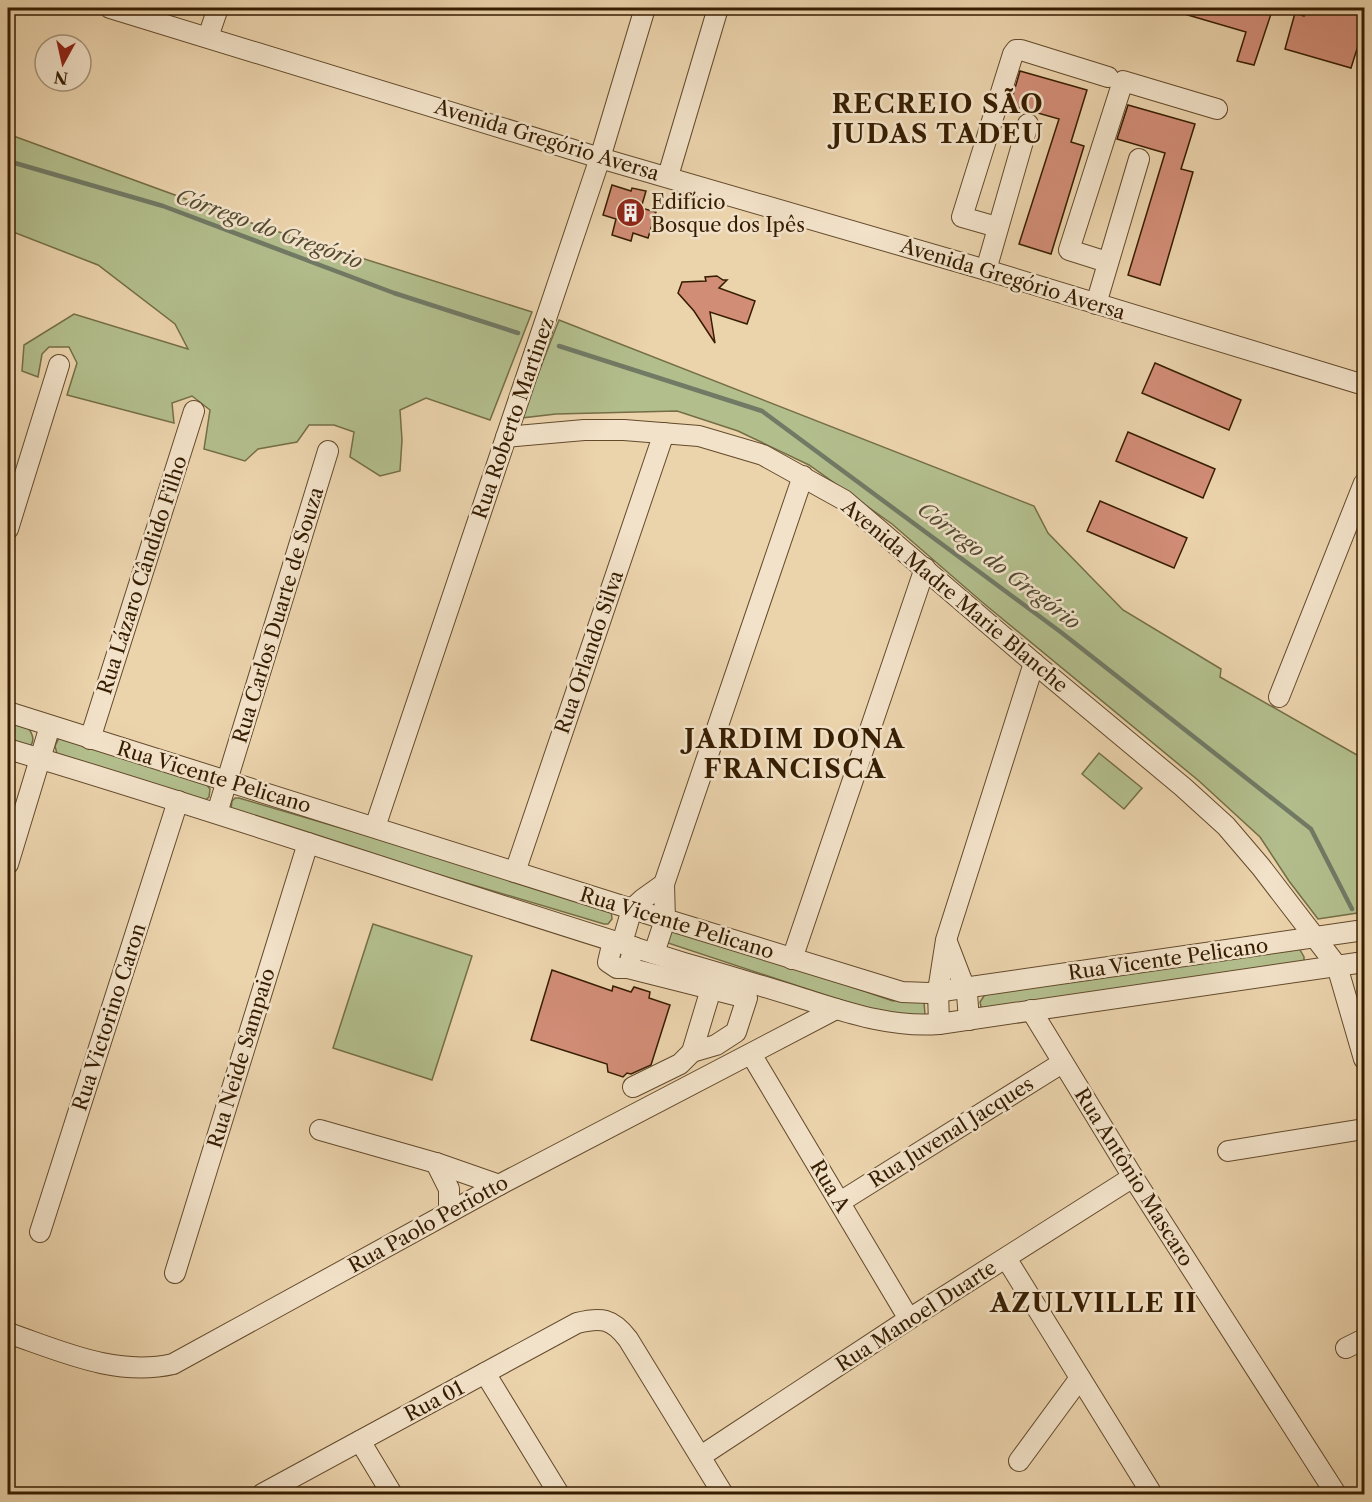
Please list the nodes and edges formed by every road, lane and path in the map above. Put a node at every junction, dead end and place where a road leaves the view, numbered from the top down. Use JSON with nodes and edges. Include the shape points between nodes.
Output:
{"nodes":[{"id":1,"x":110,"y":8,"type":"edge"},
{"id":2,"x":218,"y":8,"type":"edge"},
{"id":3,"x":645,"y":8,"type":"edge"},
{"id":4,"x":718,"y":8,"type":"edge"},
{"id":5,"x":208,"y":37,"type":"junction"},
{"id":6,"x":1108,"y":77,"type":"dead end"},
{"id":7,"x":1217,"y":110,"type":"dead end"},
{"id":8,"x":1028,"y":124,"type":"dead end"},
{"id":9,"x":600,"y":158,"type":"junction"},
{"id":10,"x":1139,"y":159,"type":"dead end"},
{"id":11,"x":668,"y":176,"type":"junction"},
{"id":12,"x":997,"y":227,"type":"junction"},
{"id":13,"x":1107,"y":262,"type":"junction"},
{"id":14,"x":986,"y":270,"type":"junction"},
{"id":15,"x":1096,"y":304,"type":"junction"},
{"id":16,"x":59,"y":365,"type":"dead end"},
{"id":17,"x":1365,"y":385,"type":"edge"},
{"id":18,"x":194,"y":411,"type":"dead end"},
{"id":19,"x":664,"y":433,"type":"junction"},
{"id":20,"x":506,"y":438,"type":"junction"},
{"id":21,"x":328,"y":451,"type":"dead end"},
{"id":22,"x":803,"y":476,"type":"junction"},
{"id":23,"x":1365,"y":483,"type":"edge"},
{"id":24,"x":8,"y":529,"type":"edge"},
{"id":25,"x":925,"y":568,"type":"junction"},
{"id":26,"x":1034,"y":663,"type":"junction"},
{"id":27,"x":1279,"y":697,"type":"dead end"},
{"id":28,"x":8,"y":712,"type":"edge"},
{"id":29,"x":50,"y":726,"type":"junction"},
{"id":30,"x":90,"y":739,"type":"junction"},
{"id":31,"x":8,"y":749,"type":"edge"},
{"id":32,"x":41,"y":759,"type":"junction"},
{"id":33,"x":227,"y":781,"type":"junction"},
{"id":34,"x":178,"y":801,"type":"junction"},
{"id":35,"x":217,"y":813,"type":"junction"},
{"id":36,"x":375,"y":827,"type":"junction"},
{"id":37,"x":308,"y":843,"type":"junction"},
{"id":38,"x":8,"y":864,"type":"edge"},
{"id":39,"x":514,"y":872,"type":"junction"},
{"id":40,"x":664,"y":884,"type":"junction"},
{"id":41,"x":632,"y":909,"type":"junction"},
{"id":42,"x":665,"y":920,"type":"junction"},
{"id":43,"x":1365,"y":930,"type":"edge"},
{"id":44,"x":1316,"y":938,"type":"junction"},
{"id":45,"x":946,"y":940,"type":"junction"},
{"id":46,"x":623,"y":944,"type":"junction"},
{"id":47,"x":654,"y":954,"type":"junction"},
{"id":48,"x":792,"y":959,"type":"junction"},
{"id":49,"x":1365,"y":962,"type":"edge"},
{"id":50,"x":1337,"y":966,"type":"junction"},
{"id":51,"x":965,"y":987,"type":"junction"},
{"id":52,"x":711,"y":989,"type":"junction"},
{"id":53,"x":938,"y":991,"type":"junction"},
{"id":54,"x":836,"y":1009,"type":"junction"},
{"id":55,"x":1031,"y":1010,"type":"junction"},
{"id":56,"x":969,"y":1020,"type":"junction"},
{"id":57,"x":939,"y":1024,"type":"junction"},
{"id":58,"x":692,"y":1052,"type":"junction"},
{"id":59,"x":751,"y":1054,"type":"junction"},
{"id":60,"x":1365,"y":1059,"type":"edge"},
{"id":61,"x":1062,"y":1063,"type":"junction"},
{"id":62,"x":633,"y":1087,"type":"dead end"},
{"id":63,"x":1365,"y":1129,"type":"edge"},
{"id":64,"x":320,"y":1130,"type":"dead end"},
{"id":65,"x":1228,"y":1151,"type":"dead end"},
{"id":66,"x":436,"y":1163,"type":"junction"},
{"id":67,"x":1133,"y":1177,"type":"junction"},
{"id":68,"x":498,"y":1185,"type":"junction"},
{"id":69,"x":840,"y":1202,"type":"junction"},
{"id":70,"x":449,"y":1212,"type":"junction"},
{"id":71,"x":40,"y":1233,"type":"dead end"},
{"id":72,"x":1006,"y":1258,"type":"junction"},
{"id":73,"x":175,"y":1273,"type":"dead end"},
{"id":74,"x":909,"y":1319,"type":"junction"},
{"id":75,"x":8,"y":1333,"type":"edge"},
{"id":76,"x":1365,"y":1338,"type":"edge"},
{"id":77,"x":1346,"y":1348,"type":"dead end"},
{"id":78,"x":485,"y":1373,"type":"junction"},
{"id":79,"x":1080,"y":1378,"type":"junction"},
{"id":80,"x":360,"y":1441,"type":"junction"},
{"id":81,"x":700,"y":1456,"type":"junction"},
{"id":82,"x":1019,"y":1461,"type":"dead end"},
{"id":83,"x":262,"y":1494,"type":"edge"},
{"id":84,"x":392,"y":1494,"type":"edge"},
{"id":85,"x":559,"y":1494,"type":"edge"},
{"id":86,"x":723,"y":1494,"type":"edge"},
{"id":87,"x":1152,"y":1494,"type":"edge"},
{"id":88,"x":1336,"y":1494,"type":"edge"}],
"edges":[{"from":1,"to":5,"type":"street","name":"Avenida Gregório Aversa"},
{"from":2,"to":5,"type":"street"},
{"from":3,"to":9,"type":"street","name":"Rua Roberto Martinez"},
{"from":4,"to":11,"type":"street"},
{"from":5,"to":9,"type":"street","name":"Avenida Gregório Aversa"},
{"from":6,"to":12,"type":"street","via":[[1016,50],[1013,54],[962,217]]},
{"from":7,"to":13,"type":"street","via":[[1124,81],[1069,250]]},
{"from":8,"to":12,"type":"street"},
{"from":9,"to":11,"type":"street","name":"Avenida Gregório Aversa"},
{"from":9,"to":20,"type":"street","name":"Rua Roberto Martinez"},
{"from":10,"to":13,"type":"street"},
{"from":11,"to":14,"type":"street","name":"Avenida Gregório Aversa"},
{"from":12,"to":14,"type":"street"},
{"from":13,"to":15,"type":"street"},
{"from":14,"to":15,"type":"street","name":"Avenida Gregório Aversa"},
{"from":15,"to":17,"type":"street","name":"Avenida Gregório Aversa"},
{"from":16,"to":24,"type":"street"},
{"from":18,"to":30,"type":"street","name":"Rua Lázaro Cândido Filho"},
{"from":19,"to":20,"type":"street","name":"Avenida Madre Marie Blanche","via":[[584,430]]},
{"from":19,"to":22,"type":"street","name":"Avenida Madre Marie Blanche","via":[[699,436],[763,455]]},
{"from":19,"to":39,"type":"street","name":"Rua Orlando Silva"},
{"from":20,"to":36,"type":"street","name":"Rua Roberto Martinez"},
{"from":21,"to":33,"type":"street","name":"Rua Carlos Duarte de Souza"},
{"from":22,"to":25,"type":"street","name":"Avenida Madre Marie Blanche","via":[[844,500]]},
{"from":22,"to":40,"type":"street"},
{"from":23,"to":27,"type":"street"},
{"from":25,"to":26,"type":"street","name":"Avenida Madre Marie Blanche"},
{"from":25,"to":48,"type":"street"},
{"from":26,"to":44,"type":"street","name":"Avenida Madre Marie Blanche","via":[[1226,826]]},
{"from":26,"to":45,"type":"street"},
{"from":28,"to":29,"type":"street","name":"Rua Vicente Pelicano"},
{"from":29,"to":30,"type":"street","name":"Rua Vicente Pelicano"},
{"from":29,"to":32,"type":"street"},
{"from":30,"to":33,"type":"street","name":"Rua Vicente Pelicano"},
{"from":31,"to":32,"type":"street","name":"Rua Vicente Pelicano"},
{"from":32,"to":34,"type":"street","name":"Rua Vicente Pelicano"},
{"from":32,"to":38,"type":"street"},
{"from":33,"to":35,"type":"street","name":"Rua Carlos Duarte de Souza"},
{"from":33,"to":36,"type":"street","name":"Rua Vicente Pelicano"},
{"from":34,"to":35,"type":"street","name":"Rua Vicente Pelicano"},
{"from":34,"to":71,"type":"street","name":"Rua Victorino Caron"},
{"from":35,"to":37,"type":"street","name":"Rua Vicente Pelicano"},
{"from":36,"to":39,"type":"street","name":"Rua Vicente Pelicano"},
{"from":37,"to":46,"type":"street","name":"Rua Vicente Pelicano"},
{"from":37,"to":73,"type":"street","name":"Rua Neide Sampaio"},
{"from":39,"to":41,"type":"street","name":"Rua Vicente Pelicano"},
{"from":40,"to":41,"type":"street"},
{"from":40,"to":42,"type":"street"},
{"from":41,"to":42,"type":"street","name":"Rua Vicente Pelicano"},
{"from":41,"to":46,"type":"street"},
{"from":42,"to":47,"type":"street"},
{"from":42,"to":48,"type":"street","name":"Rua Vicente Pelicano"},
{"from":43,"to":44,"type":"street","name":"Rua Vicente Pelicano"},
{"from":44,"to":50,"type":"street","name":"Avenida Madre Marie Blanche"},
{"from":44,"to":51,"type":"street","name":"Rua Vicente Pelicano"},
{"from":45,"to":51,"type":"street"},
{"from":45,"to":53,"type":"street"},
{"from":46,"to":47,"type":"street","name":"Rua Vicente Pelicano"},
{"from":46,"to":52,"type":"street","via":[[608,962],[617,968]]},
{"from":47,"to":54,"type":"street","name":"Rua Vicente Pelicano"},
{"from":48,"to":53,"type":"street","name":"Rua Vicente Pelicano","via":[[902,992]]},
{"from":49,"to":50,"type":"street","name":"Rua Vicente Pelicano"},
{"from":50,"to":55,"type":"street","name":"Rua Vicente Pelicano"},
{"from":50,"to":60,"type":"street"},
{"from":51,"to":53,"type":"street","name":"Rua Vicente Pelicano"},
{"from":51,"to":56,"type":"street"},
{"from":52,"to":58,"type":"street"},
{"from":52,"to":58,"type":"street","via":[[747,998],[736,1032],[716,1045]]},
{"from":53,"to":57,"type":"street"},
{"from":54,"to":57,"type":"street","name":"Rua Vicente Pelicano","via":[[890,1023]]},
{"from":54,"to":59,"type":"street","name":"Rua Paolo Periotto"},
{"from":55,"to":56,"type":"street","name":"Rua Vicente Pelicano"},
{"from":55,"to":61,"type":"street","name":"Rua Antônio Mascaro"},
{"from":56,"to":57,"type":"street","name":"Rua Vicente Pelicano"},
{"from":58,"to":62,"type":"street","via":[[680,1064]]},
{"from":59,"to":68,"type":"street","name":"Rua Paolo Periotto"},
{"from":59,"to":69,"type":"street","name":"Rua A"},
{"from":61,"to":67,"type":"street","name":"Rua Antônio Mascaro"},
{"from":61,"to":69,"type":"street","name":"Rua Juvenal Jacques"},
{"from":63,"to":65,"type":"street"},
{"from":64,"to":66,"type":"street"},
{"from":66,"to":68,"type":"street"},
{"from":66,"to":70,"type":"street","via":[[449,1189]]},
{"from":67,"to":72,"type":"street","name":"Rua Manoel Duarte"},
{"from":67,"to":88,"type":"street","name":"Rua Antônio Mascaro"},
{"from":68,"to":70,"type":"street","name":"Rua Paolo Periotto"},
{"from":69,"to":74,"type":"street","name":"Rua A"},
{"from":70,"to":75,"type":"street","name":"Rua Paolo Periotto","via":[[173,1364],[128,1368],[96,1362]]},
{"from":72,"to":74,"type":"street","name":"Rua Manoel Duarte"},
{"from":72,"to":79,"type":"street"},
{"from":74,"to":81,"type":"street","name":"Rua Manoel Duarte"},
{"from":76,"to":77,"type":"street"},
{"from":78,"to":80,"type":"street","name":"Rua 01"},
{"from":78,"to":81,"type":"street","name":"Rua 01","via":[[577,1323],[609,1321],[620,1327]]},
{"from":78,"to":85,"type":"street"},
{"from":79,"to":82,"type":"street"},
{"from":79,"to":87,"type":"street"},
{"from":80,"to":83,"type":"street","name":"Rua 01"},
{"from":80,"to":84,"type":"street"},
{"from":81,"to":86,"type":"street"}]}
